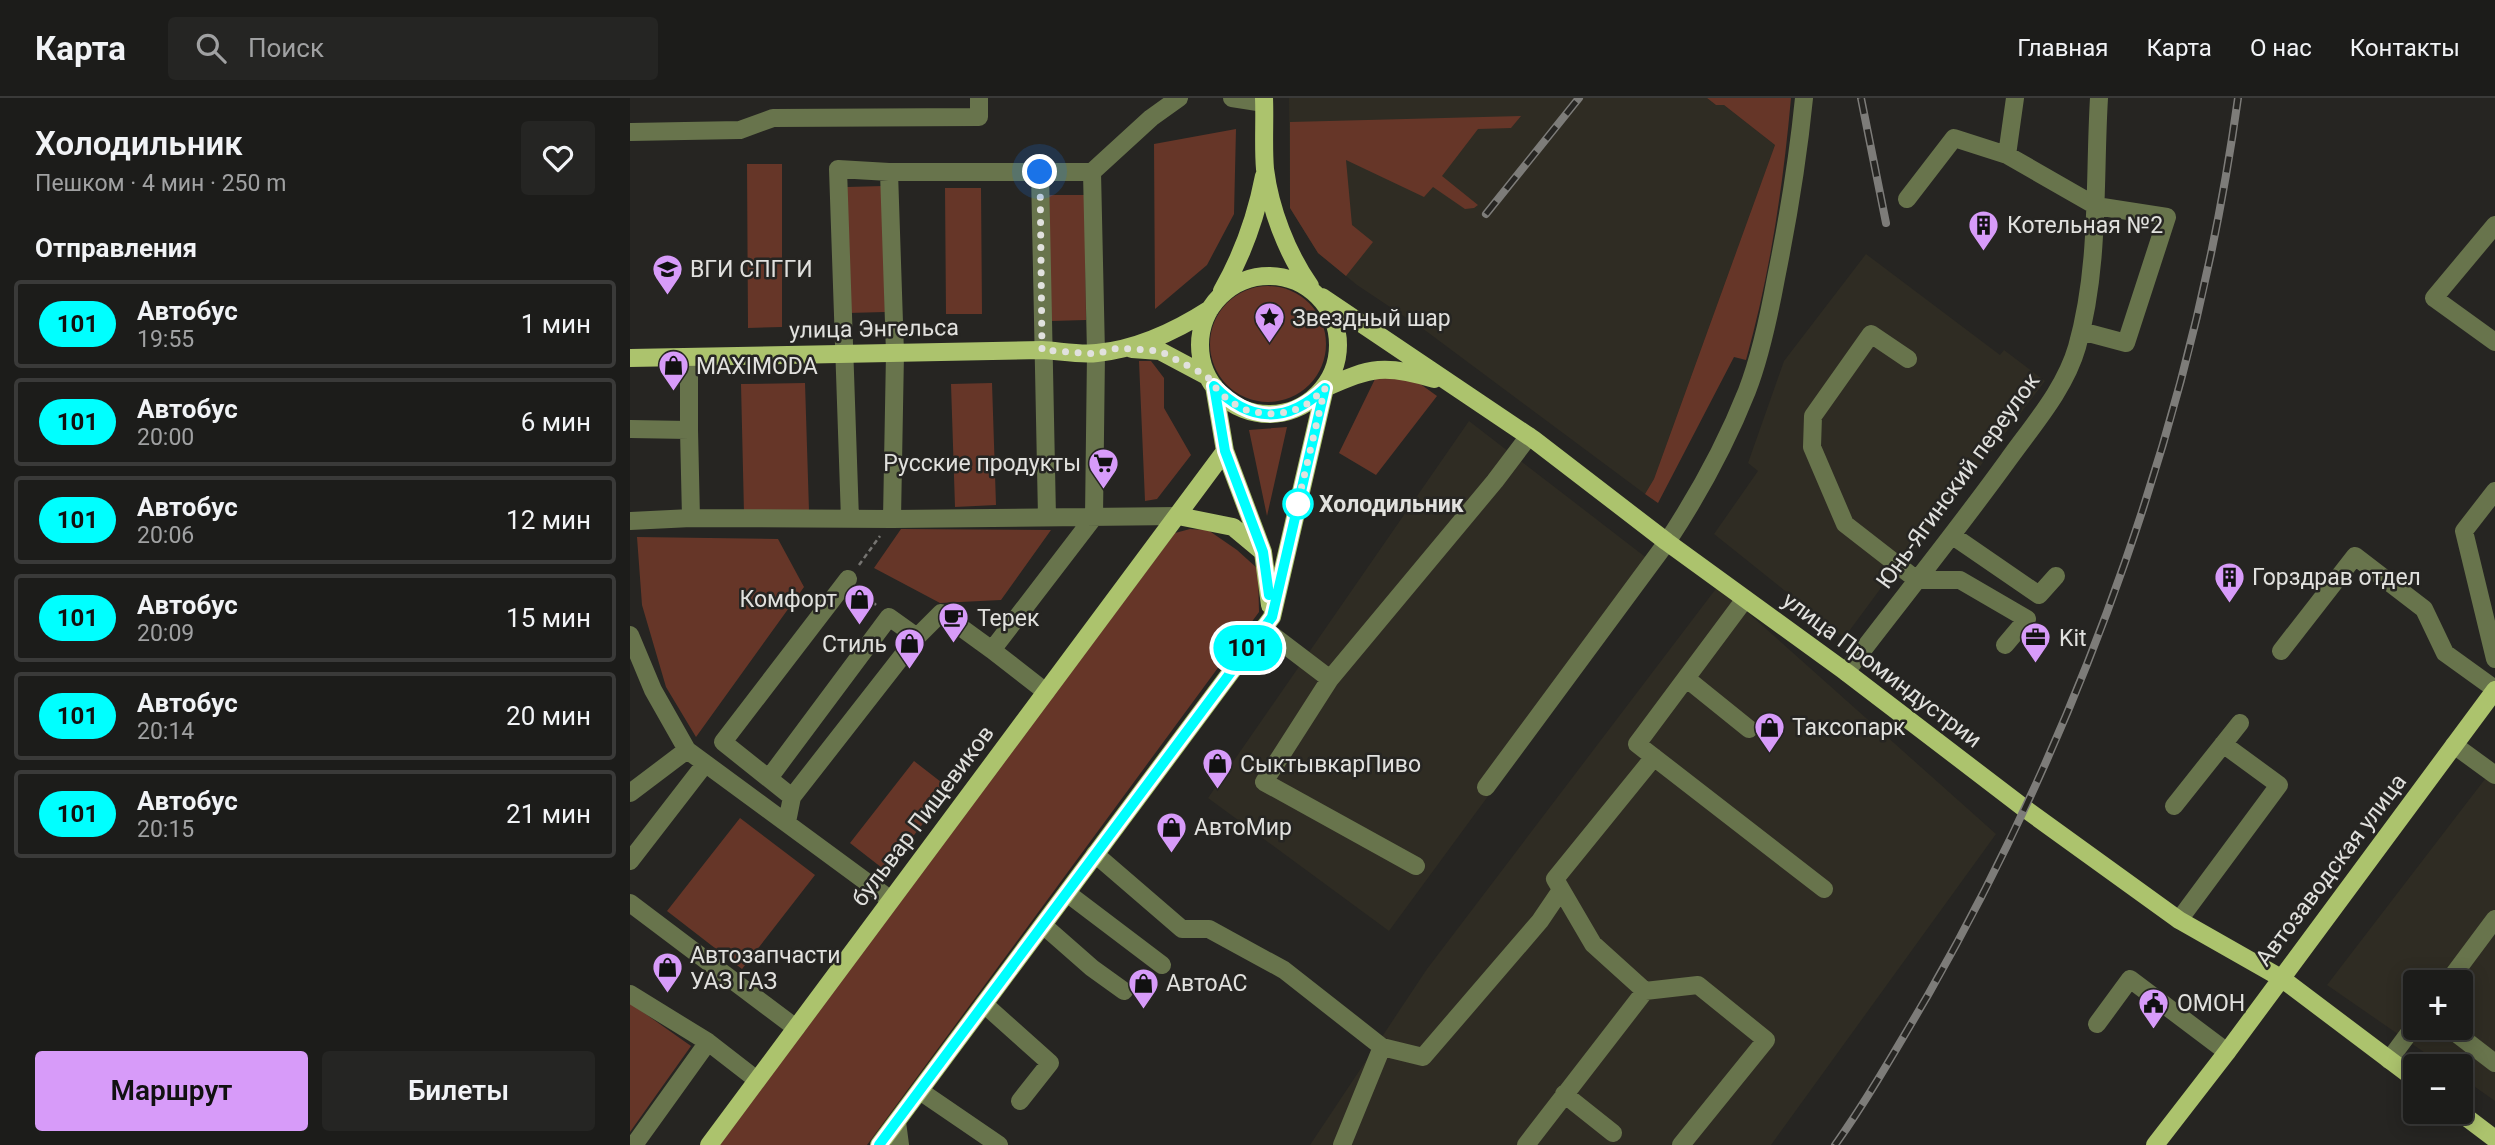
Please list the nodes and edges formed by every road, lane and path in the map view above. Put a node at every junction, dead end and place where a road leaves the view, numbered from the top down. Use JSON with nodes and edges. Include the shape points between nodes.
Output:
{"nodes":[{"id":1,"x":979,"y":98,"type":"edge"},
{"id":2,"x":1179,"y":98,"type":"edge"},
{"id":3,"x":1232,"y":98,"type":"edge"},
{"id":4,"x":1804,"y":98,"type":"edge"},
{"id":5,"x":2015,"y":98,"type":"edge"},
{"id":6,"x":2099,"y":98,"type":"edge"},
{"id":7,"x":1264,"y":100,"type":"edge"},
{"id":8,"x":630,"y":132,"type":"edge"},
{"id":9,"x":2007,"y":156,"type":"junction"},
{"id":10,"x":1265,"y":169,"type":"junction"},
{"id":11,"x":889,"y":172,"type":"junction"},
{"id":12,"x":1040,"y":172,"type":"junction"},
{"id":13,"x":1092,"y":172,"type":"junction"},
{"id":14,"x":1907,"y":199,"type":"dead end"},
{"id":15,"x":2096,"y":206,"type":"junction"},
{"id":16,"x":2495,"y":225,"type":"edge"},
{"id":17,"x":1317,"y":293,"type":"junction"},
{"id":18,"x":1214,"y":303,"type":"junction"},
{"id":19,"x":2081,"y":331,"type":"junction"},
{"id":20,"x":2495,"y":342,"type":"edge"},
{"id":21,"x":1118,"y":348,"type":"junction"},
{"id":22,"x":1042,"y":350,"type":"junction"},
{"id":23,"x":895,"y":353,"type":"junction"},
{"id":24,"x":846,"y":354,"type":"junction"},
{"id":25,"x":1096,"y":354,"type":"junction"},
{"id":26,"x":689,"y":357,"type":"junction"},
{"id":27,"x":630,"y":358,"type":"edge"},
{"id":28,"x":1908,"y":359,"type":"dead end"},
{"id":29,"x":1210,"y":381,"type":"junction"},
{"id":30,"x":1454,"y":386,"type":"junction"},
{"id":31,"x":1325,"y":388,"type":"junction"},
{"id":32,"x":630,"y":429,"type":"edge"},
{"id":33,"x":689,"y":430,"type":"junction"},
{"id":34,"x":1529,"y":436,"type":"junction"},
{"id":35,"x":1225,"y":451,"type":"junction"},
{"id":36,"x":2495,"y":491,"type":"edge"},
{"id":37,"x":1178,"y":516,"type":"junction"},
{"id":38,"x":1047,"y":517,"type":"junction"},
{"id":39,"x":1094,"y":517,"type":"junction"},
{"id":40,"x":691,"y":518,"type":"junction"},
{"id":41,"x":850,"y":519,"type":"junction"},
{"id":42,"x":892,"y":519,"type":"junction"},
{"id":43,"x":630,"y":521,"type":"edge"},
{"id":44,"x":1953,"y":536,"type":"junction"},
{"id":45,"x":1667,"y":542,"type":"junction"},
{"id":46,"x":1263,"y":552,"type":"junction"},
{"id":47,"x":852,"y":573,"type":"junction"},
{"id":48,"x":2056,"y":576,"type":"dead end"},
{"id":49,"x":1917,"y":580,"type":"junction"},
{"id":50,"x":1745,"y":599,"type":"junction"},
{"id":51,"x":889,"y":617,"type":"junction"},
{"id":52,"x":1268,"y":622,"type":"junction"},
{"id":53,"x":630,"y":635,"type":"edge"},
{"id":54,"x":918,"y":637,"type":"junction"},
{"id":55,"x":2005,"y":645,"type":"dead end"},
{"id":56,"x":992,"y":650,"type":"junction"},
{"id":57,"x":2281,"y":651,"type":"dead end"},
{"id":58,"x":2495,"y":659,"type":"edge"},
{"id":59,"x":1846,"y":672,"type":"junction"},
{"id":60,"x":1687,"y":679,"type":"junction"},
{"id":61,"x":1330,"y":680,"type":"junction"},
{"id":62,"x":2495,"y":689,"type":"edge"},
{"id":63,"x":1046,"y":692,"type":"junction"},
{"id":64,"x":2240,"y":723,"type":"dead end"},
{"id":65,"x":1749,"y":729,"type":"dead end"},
{"id":66,"x":2223,"y":744,"type":"junction"},
{"id":67,"x":2454,"y":745,"type":"junction"},
{"id":68,"x":687,"y":750,"type":"junction"},
{"id":69,"x":1654,"y":757,"type":"junction"},
{"id":70,"x":705,"y":764,"type":"junction"},
{"id":71,"x":2495,"y":775,"type":"edge"},
{"id":72,"x":769,"y":778,"type":"junction"},
{"id":73,"x":1486,"y":787,"type":"dead end"},
{"id":74,"x":630,"y":793,"type":"edge"},
{"id":75,"x":792,"y":797,"type":"junction"},
{"id":76,"x":2174,"y":806,"type":"dead end"},
{"id":77,"x":787,"y":822,"type":"junction"},
{"id":78,"x":1095,"y":854,"type":"junction"},
{"id":79,"x":630,"y":861,"type":"edge"},
{"id":80,"x":1416,"y":866,"type":"dead end"},
{"id":81,"x":1824,"y":889,"type":"dead end"},
{"id":82,"x":1561,"y":890,"type":"junction"},
{"id":83,"x":1067,"y":893,"type":"junction"},
{"id":84,"x":891,"y":900,"type":"junction"},
{"id":85,"x":630,"y":903,"type":"edge"},
{"id":86,"x":2179,"y":920,"type":"junction"},
{"id":87,"x":2494,"y":923,"type":"edge"},
{"id":88,"x":1042,"y":925,"type":"junction"},
{"id":89,"x":1162,"y":965,"type":"dead end"},
{"id":90,"x":2457,"y":970,"type":"edge"},
{"id":91,"x":2281,"y":978,"type":"junction"},
{"id":92,"x":1125,"y":991,"type":"dead end"},
{"id":93,"x":1645,"y":991,"type":"junction"},
{"id":94,"x":630,"y":994,"type":"edge"},
{"id":95,"x":984,"y":1004,"type":"junction"},
{"id":96,"x":2097,"y":1024,"type":"dead end"},
{"id":97,"x":796,"y":1028,"type":"junction"},
{"id":98,"x":2404,"y":1040,"type":"edge"},
{"id":99,"x":2465,"y":1040,"type":"edge"},
{"id":100,"x":708,"y":1042,"type":"junction"},
{"id":101,"x":1382,"y":1047,"type":"junction"},
{"id":102,"x":2227,"y":1052,"type":"junction"},
{"id":103,"x":2389,"y":1060,"type":"junction"},
{"id":104,"x":2495,"y":1063,"type":"edge"},
{"id":105,"x":2403,"y":1070,"type":"edge"},
{"id":106,"x":757,"y":1080,"type":"junction"},
{"id":107,"x":920,"y":1091,"type":"junction"},
{"id":108,"x":1564,"y":1094,"type":"junction"},
{"id":109,"x":1020,"y":1101,"type":"dead end"},
{"id":110,"x":897,"y":1122,"type":"junction"},
{"id":111,"x":2473,"y":1122,"type":"edge"},
{"id":112,"x":1613,"y":1133,"type":"dead end"},
{"id":113,"x":2495,"y":1139,"type":"edge"},
{"id":114,"x":634,"y":1145,"type":"edge"},
{"id":115,"x":709,"y":1145,"type":"edge"},
{"id":116,"x":880,"y":1145,"type":"edge"},
{"id":117,"x":900,"y":1145,"type":"edge"},
{"id":118,"x":999,"y":1145,"type":"edge"},
{"id":119,"x":1342,"y":1145,"type":"edge"},
{"id":120,"x":1526,"y":1145,"type":"edge"},
{"id":121,"x":1681,"y":1145,"type":"edge"},
{"id":122,"x":2155,"y":1145,"type":"edge"}],
"edges":[{"from":1,"to":8,"type":"street","via":[[979,117],[773,118],[740,130]]},
{"from":2,"to":13,"type":"street"},
{"from":3,"to":7,"type":"street"},
{"from":4,"to":45,"type":"street","via":[[1785,236],[1758,357],[1718,455]]},
{"from":5,"to":9,"type":"street"},
{"from":6,"to":15,"type":"street","name":"Юнь-Ягинский переулок"},
{"from":7,"to":10,"type":"main road"},
{"from":9,"to":14,"type":"street","via":[[1954,138]]},
{"from":9,"to":15,"type":"street"},
{"from":10,"to":17,"type":"main road","via":[[1280,228],[1296,264]]},
{"from":10,"to":18,"type":"main road","via":[[1251,230]]},
{"from":11,"to":12,"type":"street"},
{"from":11,"to":23,"type":"street"},
{"from":11,"to":24,"type":"street","via":[[838,169]]},
{"from":12,"to":13,"type":"street"},
{"from":12,"to":22,"type":"street"},
{"from":13,"to":25,"type":"street"},
{"from":15,"to":19,"type":"street","name":"Юнь-Ягинский переулок"},
{"from":15,"to":19,"type":"street","via":[[2167,217],[2126,343]]},
{"from":16,"to":20,"type":"street","via":[[2434,299]]},
{"from":17,"to":18,"type":"main road","via":[[1294,279],[1253,277],[1234,284]]},
{"from":17,"to":30,"type":"main road","name":"улица Проминдустрии"},
{"from":17,"to":31,"type":"main road","via":[[1331,312],[1338,348]]},
{"from":18,"to":21,"type":"main road","name":"улица Энгельса","via":[[1188,323]]},
{"from":18,"to":29,"type":"main road","via":[[1200,342]]},
{"from":19,"to":44,"type":"street","name":"Юнь-Ягинский переулок","via":[[2071,365],[2045,410]]},
{"from":21,"to":25,"type":"main road","name":"улица Энгельса"},
{"from":21,"to":29,"type":"main road","name":"улица Энгельса","via":[[1160,351]]},
{"from":22,"to":23,"type":"main road","name":"улица Энгельса"},
{"from":22,"to":25,"type":"main road","name":"улица Энгельса"},
{"from":22,"to":38,"type":"street"},
{"from":23,"to":24,"type":"main road","name":"улица Энгельса"},
{"from":23,"to":42,"type":"street"},
{"from":24,"to":26,"type":"main road","name":"улица Энгельса"},
{"from":24,"to":41,"type":"street"},
{"from":25,"to":39,"type":"street"},
{"from":26,"to":27,"type":"main road","name":"улица Энгельса"},
{"from":26,"to":33,"type":"street"},
{"from":28,"to":49,"type":"street","via":[[1871,334],[1813,416],[1812,447],[1844,524]]},
{"from":29,"to":31,"type":"main road","via":[[1229,401],[1248,411],[1269,414],[1290,412]]},
{"from":29,"to":35,"type":"main road"},
{"from":30,"to":31,"type":"main road","via":[[1387,368],[1359,372]]},
{"from":30,"to":34,"type":"main road","name":"улица Проминдустрии"},
{"from":31,"to":52,"type":"main road"},
{"from":32,"to":33,"type":"street"},
{"from":33,"to":40,"type":"street"},
{"from":34,"to":45,"type":"main road","name":"улица Проминдустрии"},
{"from":34,"to":61,"type":"street"},
{"from":35,"to":37,"type":"main road","name":"бульвар Пищевиков"},
{"from":35,"to":46,"type":"main road"},
{"from":36,"to":58,"type":"street","via":[[2464,531]]},
{"from":37,"to":39,"type":"street"},
{"from":37,"to":46,"type":"main road","via":[[1233,527]]},
{"from":37,"to":63,"type":"main road","name":"бульвар Пищевиков"},
{"from":38,"to":39,"type":"street"},
{"from":38,"to":42,"type":"street"},
{"from":39,"to":56,"type":"street"},
{"from":40,"to":41,"type":"street"},
{"from":40,"to":43,"type":"street"},
{"from":41,"to":42,"type":"street"},
{"from":42,"to":47,"type":"path"},
{"from":44,"to":48,"type":"street","via":[[2039,595]]},
{"from":44,"to":49,"type":"street","name":"Юнь-Ягинский переулок"},
{"from":45,"to":50,"type":"main road","name":"улица Проминдустрии"},
{"from":45,"to":73,"type":"street"},
{"from":46,"to":52,"type":"main road"},
{"from":47,"to":51,"type":"path"},
{"from":47,"to":72,"type":"street","via":[[723,742]]},
{"from":49,"to":55,"type":"street","via":[[1960,579],[2027,619]]},
{"from":49,"to":59,"type":"street","name":"Юнь-Ягинский переулок"},
{"from":50,"to":59,"type":"main road","name":"улица Проминдустрии"},
{"from":50,"to":60,"type":"street"},
{"from":51,"to":54,"type":"street"},
{"from":51,"to":72,"type":"street"},
{"from":52,"to":61,"type":"street"},
{"from":52,"to":78,"type":"main road"},
{"from":53,"to":68,"type":"street","via":[[653,690]]},
{"from":54,"to":56,"type":"street","via":[[940,613]]},
{"from":54,"to":75,"type":"street"},
{"from":56,"to":63,"type":"street"},
{"from":57,"to":62,"type":"street","via":[[2356,556],[2424,609],[2445,653]]},
{"from":59,"to":86,"type":"main road","name":"улица Проминдустрии"},
{"from":60,"to":65,"type":"street"},
{"from":60,"to":69,"type":"street","via":[[1637,744]]},
{"from":61,"to":80,"type":"street","via":[[1264,782]]},
{"from":62,"to":67,"type":"main road","name":"Автозаводская улица"},
{"from":63,"to":84,"type":"main road","name":"бульвар Пищевиков"},
{"from":64,"to":66,"type":"street"},
{"from":66,"to":76,"type":"street"},
{"from":66,"to":86,"type":"street","via":[[2279,785]]},
{"from":67,"to":71,"type":"street"},
{"from":67,"to":91,"type":"main road","name":"Автозаводская улица"},
{"from":68,"to":70,"type":"street"},
{"from":68,"to":74,"type":"street"},
{"from":69,"to":81,"type":"street"},
{"from":69,"to":82,"type":"street","via":[[1555,879]]},
{"from":70,"to":77,"type":"street"},
{"from":70,"to":79,"type":"street"},
{"from":72,"to":75,"type":"street"},
{"from":75,"to":77,"type":"street"},
{"from":77,"to":84,"type":"street"},
{"from":78,"to":83,"type":"main road"},
{"from":78,"to":101,"type":"street","via":[[1182,929],[1209,929],[1284,970]]},
{"from":82,"to":93,"type":"street","via":[[1593,944]]},
{"from":82,"to":101,"type":"street","via":[[1540,921],[1423,1057]]},
{"from":83,"to":88,"type":"main road"},
{"from":83,"to":89,"type":"street"},
{"from":84,"to":97,"type":"main road","name":"бульвар Пищевиков"},
{"from":85,"to":97,"type":"street"},
{"from":86,"to":91,"type":"main road","name":"улица Проминдустрии"},
{"from":87,"to":90,"type":"street"},
{"from":88,"to":92,"type":"street"},
{"from":88,"to":95,"type":"main road"},
{"from":91,"to":102,"type":"main road","name":"Автозаводская улица"},
{"from":91,"to":103,"type":"main road","name":"улица Проминдустрии"},
{"from":93,"to":108,"type":"street"},
{"from":93,"to":121,"type":"street","via":[[1698,985],[1766,1040]]},
{"from":94,"to":100,"type":"street"},
{"from":95,"to":107,"type":"main road"},
{"from":95,"to":109,"type":"street","via":[[1050,1063]]},
{"from":96,"to":102,"type":"street","via":[[2130,979]]},
{"from":97,"to":106,"type":"main road","name":"бульвар Пищевиков"},
{"from":98,"to":103,"type":"street"},
{"from":99,"to":104,"type":"street"},
{"from":100,"to":106,"type":"street"},
{"from":100,"to":114,"type":"street"},
{"from":101,"to":119,"type":"street"},
{"from":102,"to":122,"type":"main road","name":"Автозаводская улица"},
{"from":103,"to":105,"type":"main road","name":"улица Проминдустрии"},
{"from":106,"to":115,"type":"main road","name":"бульвар Пищевиков"},
{"from":107,"to":110,"type":"main road"},
{"from":107,"to":118,"type":"street"},
{"from":108,"to":112,"type":"street"},
{"from":108,"to":120,"type":"street"},
{"from":110,"to":116,"type":"main road"},
{"from":110,"to":117,"type":"street"},
{"from":111,"to":113,"type":"main road"}]}
